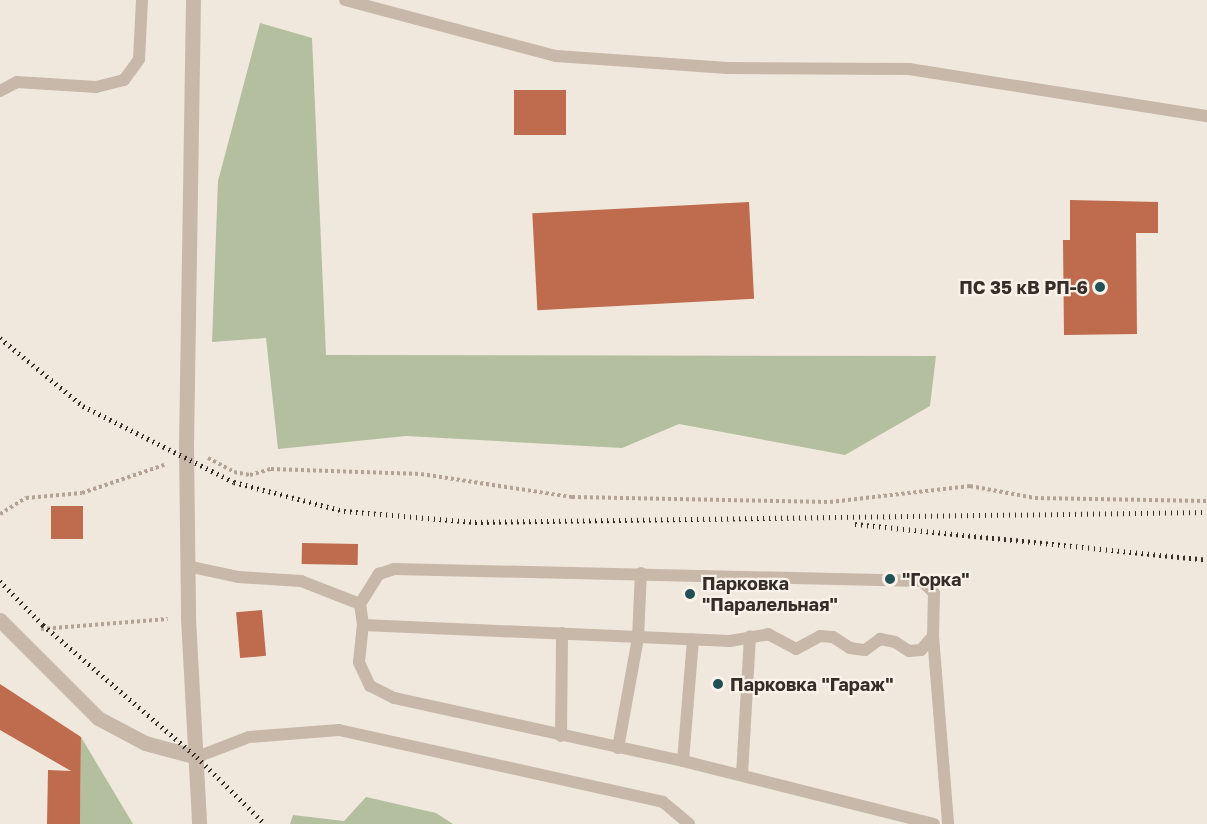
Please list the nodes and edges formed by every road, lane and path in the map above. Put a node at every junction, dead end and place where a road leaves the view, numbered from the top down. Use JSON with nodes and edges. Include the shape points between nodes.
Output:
{"nodes":[{"id":1,"x":142,"y":0,"type":"edge"},
{"id":2,"x":193,"y":0,"type":"edge"},
{"id":3,"x":345,"y":0,"type":"edge"},
{"id":4,"x":0,"y":91,"type":"edge"},
{"id":5,"x":1207,"y":116,"type":"edge"},
{"id":6,"x":186,"y":452,"type":"junction"},
{"id":7,"x":1207,"y":501,"type":"edge"},
{"id":8,"x":0,"y":514,"type":"edge"},
{"id":9,"x":187,"y":566,"type":"junction"},
{"id":10,"x":641,"y":573,"type":"junction"},
{"id":11,"x":360,"y":604,"type":"junction"},
{"id":12,"x":188,"y":618,"type":"junction"},
{"id":13,"x":4,"y":624,"type":"edge"},
{"id":14,"x":363,"y":625,"type":"junction"},
{"id":15,"x":562,"y":633,"type":"junction"},
{"id":16,"x":750,"y":636,"type":"junction"},
{"id":17,"x":933,"y":636,"type":"junction"},
{"id":18,"x":638,"y":638,"type":"junction"},
{"id":19,"x":693,"y":639,"type":"junction"},
{"id":20,"x":561,"y":736,"type":"junction"},
{"id":21,"x":618,"y":748,"type":"junction"},
{"id":22,"x":197,"y":757,"type":"junction"},
{"id":23,"x":683,"y":761,"type":"junction"},
{"id":24,"x":742,"y":775,"type":"junction"},
{"id":25,"x":199,"y":824,"type":"edge"},
{"id":26,"x":689,"y":824,"type":"edge"},
{"id":27,"x":934,"y":824,"type":"edge"},
{"id":28,"x":948,"y":824,"type":"edge"}],
"edges":[{"from":1,"to":4,"type":"lane","via":[[139,59],[124,80],[96,87],[55,81],[17,82]]},
{"from":2,"to":6,"type":"street"},
{"from":3,"to":5,"type":"lane","via":[[556,56],[728,68],[909,69]]},
{"from":6,"to":7,"type":"path","via":[[250,475],[272,469],[421,474],[572,497],[830,502],[970,486],[1035,498]]},
{"from":6,"to":8,"type":"path","via":[[82,492],[26,498]]},
{"from":6,"to":9,"type":"street"},
{"from":9,"to":11,"type":"lane","via":[[238,577],[301,581]]},
{"from":9,"to":12,"type":"street"},
{"from":10,"to":11,"type":"lane","via":[[394,569],[379,574]]},
{"from":10,"to":17,"type":"lane","via":[[922,580],[934,593]]},
{"from":10,"to":18,"type":"lane"},
{"from":11,"to":14,"type":"lane"},
{"from":12,"to":13,"type":"path","via":[[63,630]]},
{"from":12,"to":22,"type":"street"},
{"from":13,"to":22,"type":"street","via":[[98,718],[145,743]]},
{"from":14,"to":15,"type":"lane"},
{"from":14,"to":20,"type":"lane","via":[[359,662],[370,686],[417,705]]},
{"from":15,"to":18,"type":"lane"},
{"from":15,"to":20,"type":"lane"},
{"from":16,"to":17,"type":"lane","via":[[768,634],[796,649],[820,636],[865,650],[880,639],[909,651],[921,650]]},
{"from":16,"to":19,"type":"lane","via":[[730,641]]},
{"from":16,"to":24,"type":"lane"},
{"from":17,"to":28,"type":"lane"},
{"from":18,"to":19,"type":"lane"},
{"from":18,"to":21,"type":"lane"},
{"from":19,"to":23,"type":"lane"},
{"from":20,"to":21,"type":"lane"},
{"from":21,"to":23,"type":"lane"},
{"from":22,"to":25,"type":"street"},
{"from":22,"to":26,"type":"lane","via":[[249,737],[339,730],[663,802]]},
{"from":23,"to":24,"type":"lane"},
{"from":24,"to":27,"type":"lane"}]}
